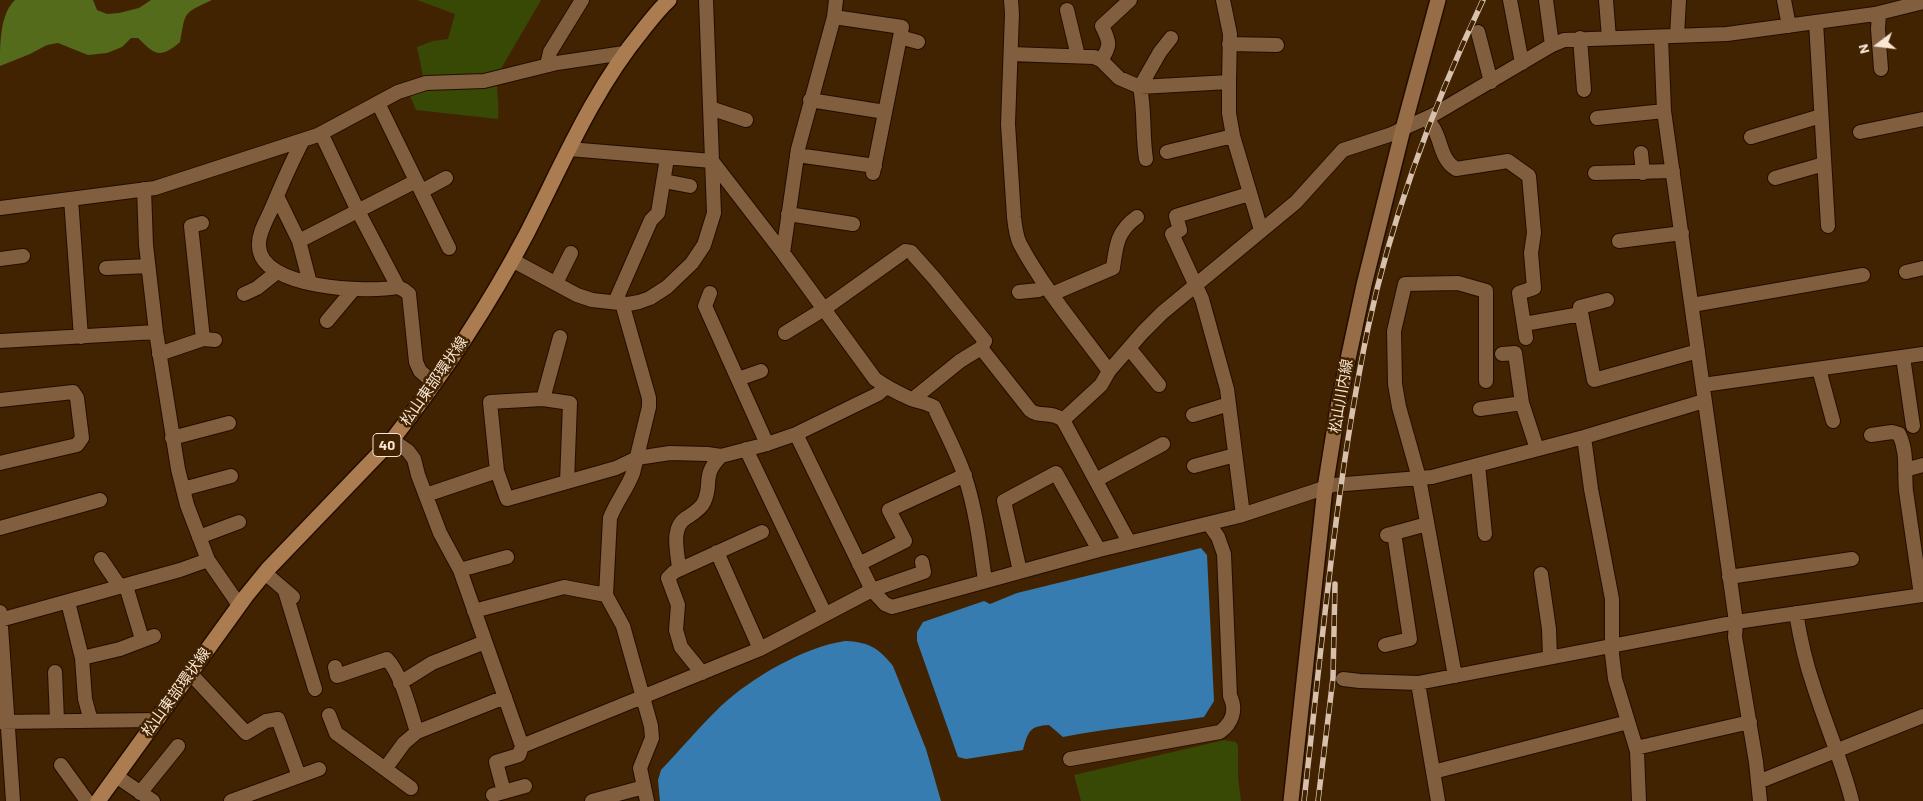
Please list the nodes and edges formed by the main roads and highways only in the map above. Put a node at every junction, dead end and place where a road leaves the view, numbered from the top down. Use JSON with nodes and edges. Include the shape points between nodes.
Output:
{"nodes":[{"id":1,"x":669,"y":0,"type":"edge"},
{"id":2,"x":1438,"y":0,"type":"edge"},
{"id":3,"x":98,"y":801,"type":"edge"},
{"id":4,"x":1291,"y":801,"type":"edge"}],
"edges":[{"from":1,"to":3,"type":"main road","name":"松山東部環状線","number":"40","via":[[624,53],[594,101],[512,260],[434,383],[392,440],[265,573],[239,605]]},
{"from":2,"to":4,"type":"main road","name":"松山川内線","via":[[1403,129],[1338,402],[1325,488]]}]}
